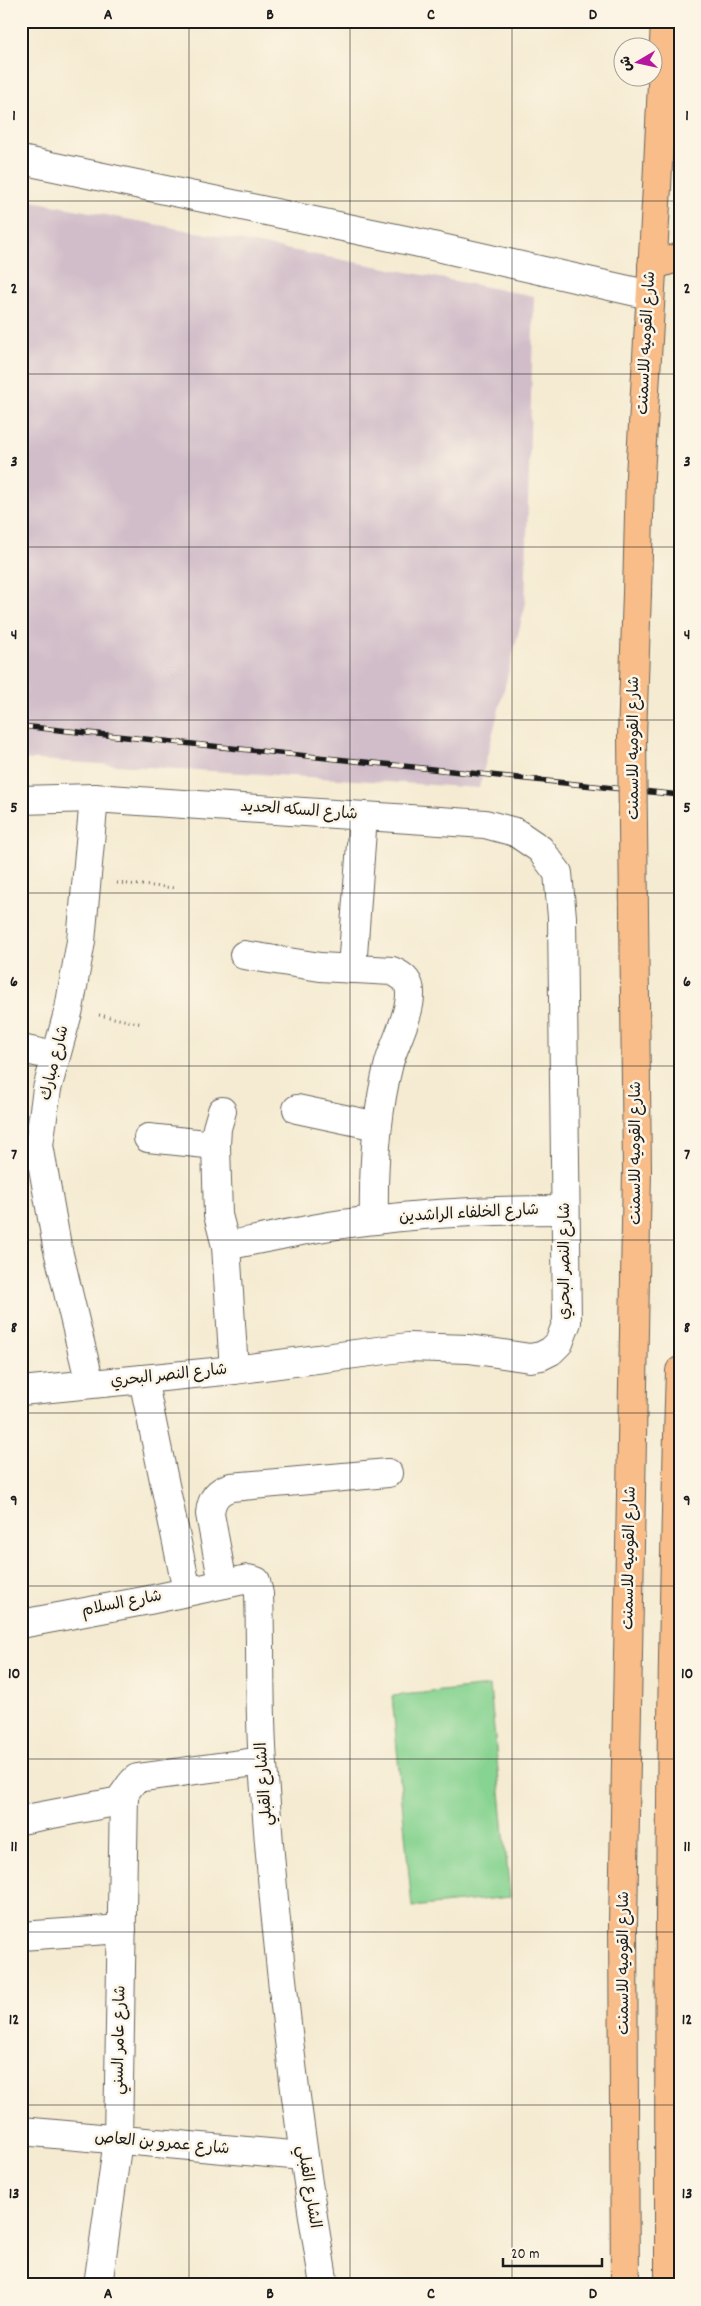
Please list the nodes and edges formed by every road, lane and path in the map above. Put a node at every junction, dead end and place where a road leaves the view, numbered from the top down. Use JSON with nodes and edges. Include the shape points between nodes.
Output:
{"nodes":[{"id":1,"x":664,"y":21,"type":"edge"},
{"id":2,"x":21,"y":160,"type":"edge"},
{"id":3,"x":669,"y":183,"type":"edge"},
{"id":4,"x":680,"y":257,"type":"edge"},
{"id":5,"x":652,"y":266,"type":"junction"},
{"id":6,"x":650,"y":295,"type":"junction"},
{"id":7,"x":94,"y":798,"type":"junction"},
{"id":8,"x":21,"y":800,"type":"edge"},
{"id":9,"x":363,"y":816,"type":"junction"},
{"id":10,"x":558,"y":873,"type":"joint"},
{"id":11,"x":86,"y":881,"type":"junction"},
{"id":12,"x":176,"y":888,"type":"dead end"},
{"id":13,"x":244,"y":955,"type":"dead end"},
{"id":14,"x":352,"y":969,"type":"junction"},
{"id":15,"x":69,"y":1008,"type":"junction"},
{"id":16,"x":143,"y":1024,"type":"dead end"},
{"id":17,"x":21,"y":1049,"type":"edge"},
{"id":18,"x":55,"y":1056,"type":"junction"},
{"id":19,"x":297,"y":1109,"type":"dead end"},
{"id":20,"x":222,"y":1112,"type":"dead end"},
{"id":21,"x":377,"y":1126,"type":"junction"},
{"id":22,"x":148,"y":1138,"type":"dead end"},
{"id":23,"x":30,"y":1143,"type":"edge"},
{"id":24,"x":216,"y":1145,"type":"junction"},
{"id":25,"x":565,"y":1210,"type":"junction"},
{"id":26,"x":374,"y":1220,"type":"junction"},
{"id":27,"x":226,"y":1246,"type":"junction"},
{"id":28,"x":234,"y":1370,"type":"junction"},
{"id":29,"x":680,"y":1371,"type":"edge"},
{"id":30,"x":143,"y":1379,"type":"junction"},
{"id":31,"x":90,"y":1384,"type":"junction"},
{"id":32,"x":21,"y":1391,"type":"edge"},
{"id":33,"x":388,"y":1473,"type":"dead end"},
{"id":34,"x":223,"y":1584,"type":"junction"},
{"id":35,"x":188,"y":1591,"type":"junction"},
{"id":36,"x":21,"y":1624,"type":"edge"},
{"id":37,"x":262,"y":1761,"type":"junction"},
{"id":38,"x":124,"y":1794,"type":"junction"},
{"id":39,"x":21,"y":1820,"type":"edge"},
{"id":40,"x":122,"y":1929,"type":"junction"},
{"id":41,"x":21,"y":1936,"type":"edge"},
{"id":42,"x":21,"y":2131,"type":"edge"},
{"id":43,"x":118,"y":2140,"type":"junction"},
{"id":44,"x":303,"y":2156,"type":"junction"},
{"id":45,"x":98,"y":2285,"type":"edge"},
{"id":46,"x":324,"y":2285,"type":"edge"},
{"id":47,"x":625,"y":2285,"type":"edge"},
{"id":48,"x":669,"y":2285,"type":"edge"}],
"edges":[{"from":1,"to":3,"type":"main road","name":"شارع القوميه للاسمنت"},
{"from":2,"to":6,"type":"street","via":[[415,242]]},
{"from":3,"to":5,"type":"main road","name":"شارع القوميه للاسمنت"},
{"from":4,"to":5,"type":"main road"},
{"from":5,"to":6,"type":"main road","name":"شارع القوميه للاسمنت"},
{"from":6,"to":47,"type":"main road","name":"شارع القوميه للاسمنت","bridge":true,"via":[[640,476],[632,737],[637,1171],[623,1923]]},
{"from":7,"to":8,"type":"street","name":"شارع السكه الحديد"},
{"from":7,"to":9,"type":"street","name":"شارع السكه الحديد"},
{"from":7,"to":11,"type":"street","name":"شارع مبارك"},
{"from":9,"to":10,"type":"street","name":"شارع السكه الحديد","via":[[485,824],[515,832],[540,849]]},
{"from":9,"to":14,"type":"street"},
{"from":10,"to":25,"type":"street","name":"شارع النصر البحري","via":[[562,918]]},
{"from":11,"to":12,"type":"path"},
{"from":11,"to":15,"type":"street","name":"شارع مبارك"},
{"from":13,"to":14,"type":"street","name":"شارع الخلفاء الراشدين"},
{"from":14,"to":21,"type":"street","name":"شارع الخلفاء الراشدين","via":[[398,973],[408,982],[410,989],[409,1002],[389,1063]]},
{"from":15,"to":16,"type":"path"},
{"from":15,"to":18,"type":"street","name":"شارع مبارك"},
{"from":17,"to":18,"type":"street"},
{"from":18,"to":23,"type":"street","name":"شارع مبارك","via":[[41,1119]]},
{"from":19,"to":21,"type":"street"},
{"from":20,"to":24,"type":"street"},
{"from":21,"to":26,"type":"street","name":"شارع الخلفاء الراشدين"},
{"from":22,"to":24,"type":"street"},
{"from":23,"to":31,"type":"street","name":"شارع مبارك"},
{"from":24,"to":27,"type":"street","via":[[218,1215]]},
{"from":25,"to":26,"type":"street","name":"شارع الخلفاء الراشدين","via":[[464,1212]]},
{"from":25,"to":28,"type":"street","name":"شارع النصر البحري","via":[[567,1322],[559,1343],[551,1351],[530,1358],[469,1349],[408,1347]]},
{"from":26,"to":27,"type":"street","name":"شارع الخلفاء الراشدين"},
{"from":27,"to":28,"type":"street"},
{"from":28,"to":30,"type":"street","name":"شارع النصر البحري"},
{"from":29,"to":48,"type":"main road","via":[[672,1608]]},
{"from":30,"to":31,"type":"street","name":"شارع النصر البحري"},
{"from":30,"to":35,"type":"street"},
{"from":31,"to":32,"type":"street","name":"شارع النصر البحري"},
{"from":33,"to":34,"type":"street","via":[[231,1488],[218,1493],[210,1506],[210,1514]]},
{"from":34,"to":35,"type":"street","name":"شارع السلام"},
{"from":34,"to":37,"type":"street","name":"الشارع القبلي","via":[[252,1578],[259,1594]]},
{"from":35,"to":36,"type":"street","name":"شارع السلام"},
{"from":37,"to":38,"type":"street","via":[[137,1778]]},
{"from":37,"to":44,"type":"street","name":"الشارع القبلي","via":[[278,1960]]},
{"from":38,"to":39,"type":"street","via":[[119,1801]]},
{"from":38,"to":40,"type":"street","name":"شارع عامر السني"},
{"from":40,"to":41,"type":"street"},
{"from":40,"to":43,"type":"street","name":"شارع عامر السني"},
{"from":42,"to":43,"type":"street","name":"شارع عمرو بن العاص"},
{"from":43,"to":44,"type":"street","name":"شارع عمرو بن العاص"},
{"from":43,"to":45,"type":"street","name":"شارع عامر السني"},
{"from":44,"to":46,"type":"street","name":"الشارع القبلي"}]}
